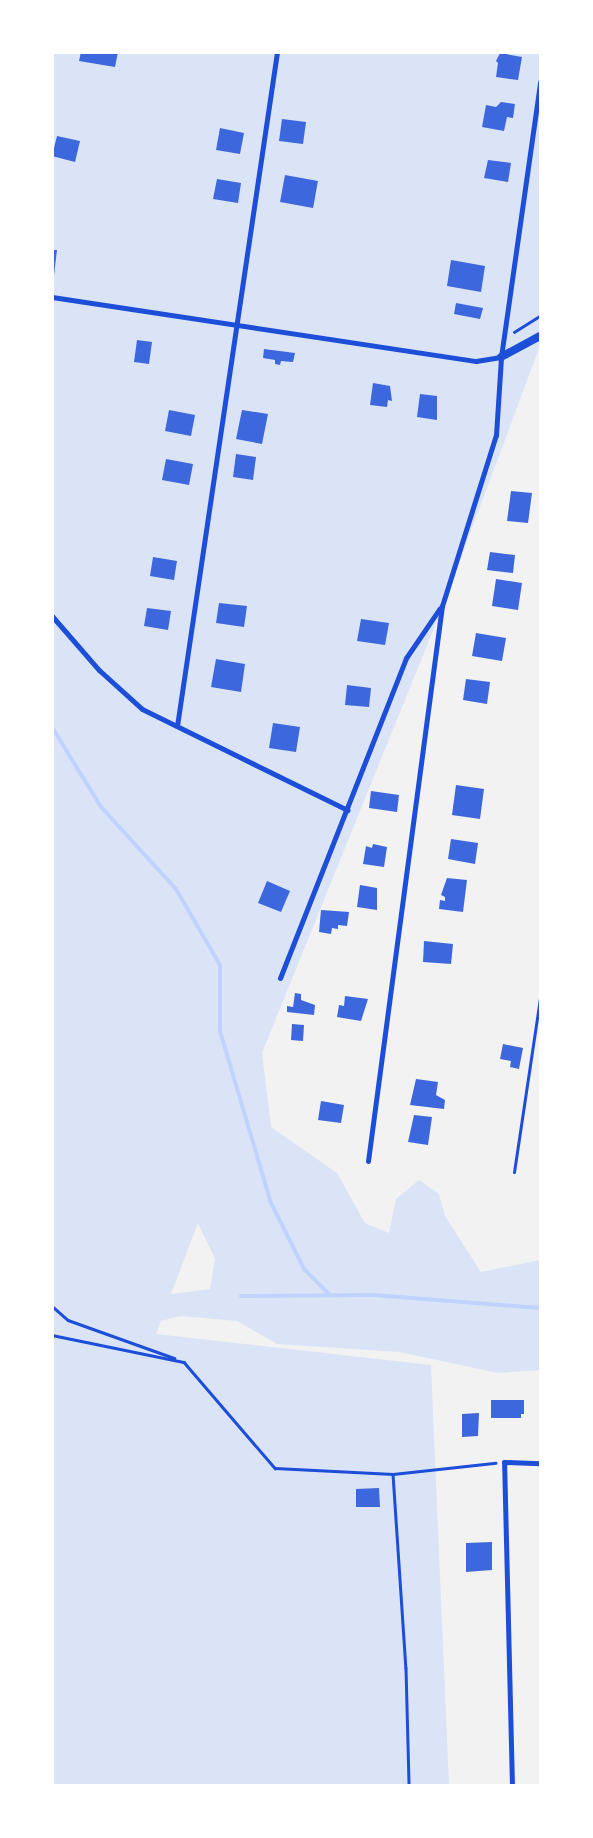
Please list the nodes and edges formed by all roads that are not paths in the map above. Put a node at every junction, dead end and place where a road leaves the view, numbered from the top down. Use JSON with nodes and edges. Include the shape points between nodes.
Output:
{"nodes":[{"id":1,"x":278,"y":52,"type":"edge"},
{"id":2,"x":540,"y":82,"type":"edge"},
{"id":3,"x":52,"y":297,"type":"edge"},
{"id":4,"x":238,"y":325,"type":"junction"},
{"id":5,"x":540,"y":336,"type":"edge"},
{"id":6,"x":501,"y":357,"type":"junction"},
{"id":7,"x":442,"y":606,"type":"junction"},
{"id":8,"x":52,"y":616,"type":"edge"},
{"id":9,"x":176,"y":726,"type":"junction"},
{"id":10,"x":346,"y":810,"type":"junction"},
{"id":11,"x":280,"y":978,"type":"dead end"},
{"id":12,"x":540,"y":998,"type":"edge"},
{"id":13,"x":368,"y":1162,"type":"dead end"},
{"id":14,"x":514,"y":1172,"type":"dead end"},
{"id":15,"x":540,"y":1463,"type":"edge"},
{"id":16,"x":512,"y":1786,"type":"edge"}],
"edges":[{"from":1,"to":4,"type":"street"},
{"from":2,"to":6,"type":"street"},
{"from":3,"to":4,"type":"street"},
{"from":4,"to":6,"type":"street","via":[[476,361]]},
{"from":4,"to":9,"type":"street"},
{"from":5,"to":6,"type":"street"},
{"from":6,"to":7,"type":"street","via":[[496,435]]},
{"from":7,"to":10,"type":"street","via":[[406,658]]},
{"from":7,"to":13,"type":"street"},
{"from":8,"to":9,"type":"street","via":[[99,670],[142,709]]},
{"from":9,"to":10,"type":"street"},
{"from":10,"to":11,"type":"street"},
{"from":12,"to":14,"type":"lane"},
{"from":15,"to":16,"type":"street","via":[[504,1462]]}]}
